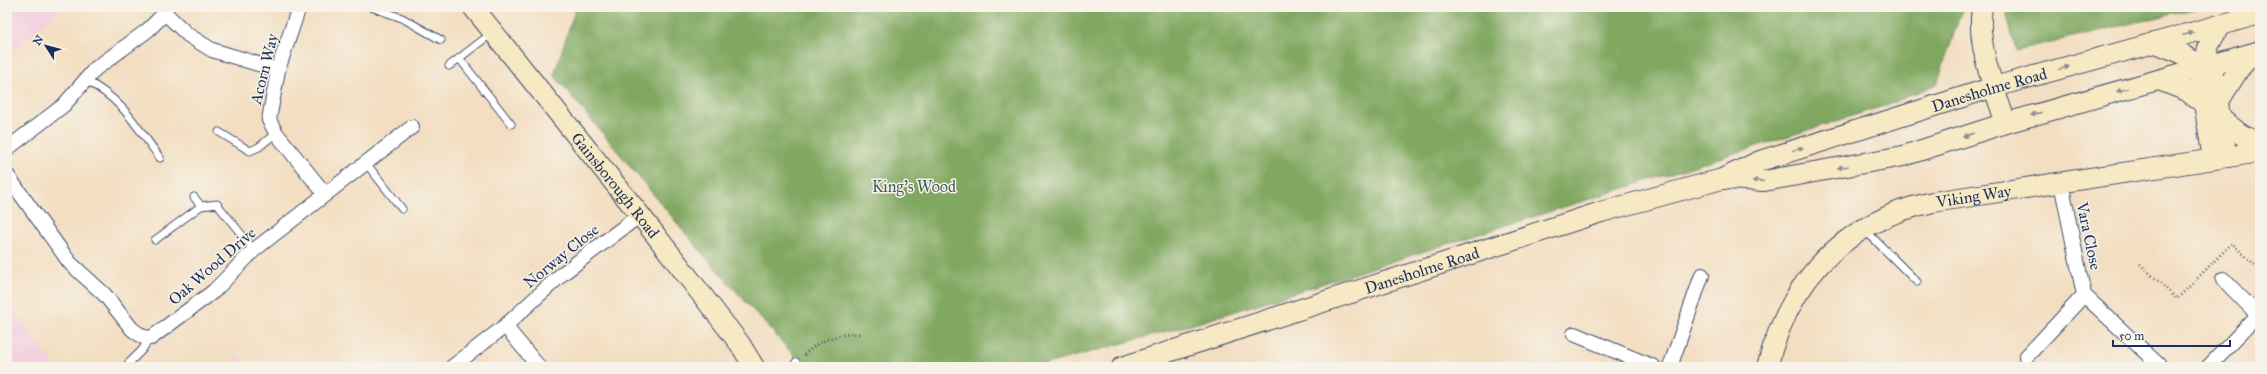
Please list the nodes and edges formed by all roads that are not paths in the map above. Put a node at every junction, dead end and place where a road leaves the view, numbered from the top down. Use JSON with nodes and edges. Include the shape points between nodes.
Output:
{"nodes":[{"id":1,"x":299,"y":7,"type":"edge"},
{"id":2,"x":371,"y":7,"type":"edge"},
{"id":3,"x":473,"y":7,"type":"edge"},
{"id":4,"x":1982,"y":7,"type":"edge"},
{"id":5,"x":166,"y":10,"type":"edge"},
{"id":6,"x":2260,"y":14,"type":"edge"},
{"id":7,"x":2220,"y":25,"type":"junction"},
{"id":8,"x":493,"y":32,"type":"junction"},
{"id":9,"x":441,"y":40,"type":"dead end"},
{"id":10,"x":2156,"y":43,"type":"junction"},
{"id":11,"x":2256,"y":53,"type":"edge"},
{"id":12,"x":459,"y":58,"type":"junction"},
{"id":13,"x":450,"y":66,"type":"dead end"},
{"id":14,"x":2203,"y":67,"type":"junction"},
{"id":15,"x":278,"y":70,"type":"junction"},
{"id":16,"x":84,"y":80,"type":"junction"},
{"id":17,"x":2159,"y":80,"type":"junction"},
{"id":18,"x":1994,"y":87,"type":"junction"},
{"id":19,"x":2213,"y":112,"type":"junction"},
{"id":20,"x":2006,"y":123,"type":"junction"},
{"id":21,"x":511,"y":124,"type":"dead end"},
{"id":22,"x":412,"y":127,"type":"dead end"},
{"id":23,"x":219,"y":132,"type":"dead end"},
{"id":24,"x":276,"y":133,"type":"junction"},
{"id":25,"x":2260,"y":143,"type":"edge"},
{"id":26,"x":7,"y":149,"type":"edge"},
{"id":27,"x":2260,"y":152,"type":"edge"},
{"id":28,"x":160,"y":158,"type":"dead end"},
{"id":29,"x":2220,"y":158,"type":"junction"},
{"id":30,"x":366,"y":163,"type":"junction"},
{"id":31,"x":2172,"y":165,"type":"junction"},
{"id":32,"x":7,"y":175,"type":"edge"},
{"id":33,"x":1722,"y":179,"type":"junction"},
{"id":34,"x":2061,"y":183,"type":"junction"},
{"id":35,"x":325,"y":194,"type":"junction"},
{"id":36,"x":194,"y":197,"type":"dead end"},
{"id":37,"x":201,"y":206,"type":"junction"},
{"id":38,"x":402,"y":209,"type":"dead end"},
{"id":39,"x":640,"y":215,"type":"junction"},
{"id":40,"x":1864,"y":228,"type":"junction"},
{"id":41,"x":155,"y":240,"type":"dead end"},
{"id":42,"x":254,"y":250,"type":"junction"},
{"id":43,"x":1702,"y":275,"type":"dead end"},
{"id":44,"x":2222,"y":279,"type":"dead end"},
{"id":45,"x":1917,"y":282,"type":"dead end"},
{"id":46,"x":2084,"y":295,"type":"junction"},
{"id":47,"x":506,"y":326,"type":"junction"},
{"id":48,"x":1574,"y":334,"type":"dead end"},
{"id":49,"x":151,"y":338,"type":"junction"},
{"id":50,"x":2026,"y":357,"type":"dead end"},
{"id":51,"x":125,"y":367,"type":"edge"},
{"id":52,"x":452,"y":367,"type":"edge"},
{"id":53,"x":539,"y":367,"type":"edge"},
{"id":54,"x":754,"y":367,"type":"edge"},
{"id":55,"x":1122,"y":367,"type":"edge"},
{"id":56,"x":1654,"y":367,"type":"edge"},
{"id":57,"x":1670,"y":367,"type":"edge"},
{"id":58,"x":1767,"y":367,"type":"edge"},
{"id":59,"x":2161,"y":367,"type":"edge"},
{"id":60,"x":2208,"y":367,"type":"edge"}],
"edges":[{"from":1,"to":15,"type":"street","name":"Acorn Way"},
{"from":2,"to":9,"type":"lane","via":[[402,18]]},
{"from":3,"to":8,"type":"street","name":"Gainsborough Road"},
{"from":4,"to":18,"type":"street","via":[[1980,20]]},
{"from":5,"to":15,"type":"street","via":[[188,35],[212,50]]},
{"from":5,"to":16,"type":"street","via":[[148,30]]},
{"from":6,"to":7,"type":"street","name":"Danesholme Road"},
{"from":10,"to":7,"type":"street","name":"Danesholme Road","one_way":true},
{"from":7,"to":14,"type":"street","via":[[2209,45]]},
{"from":8,"to":12,"type":"lane"},
{"from":8,"to":39,"type":"street","name":"Gainsborough Road"},
{"from":10,"to":14,"type":"street","via":[[2181,53]]},
{"from":18,"to":10,"type":"street","name":"Danesholme Road","one_way":true},
{"from":11,"to":14,"type":"street","name":"Danesholme Road"},
{"from":11,"to":19,"type":"street","via":[[2236,74]]},
{"from":12,"to":13,"type":"lane"},
{"from":12,"to":21,"type":"lane"},
{"from":14,"to":17,"type":"street","name":"Danesholme Road"},
{"from":14,"to":19,"type":"street","via":[[2213,74]]},
{"from":15,"to":24,"type":"street","name":"Acorn Way","via":[[269,120]]},
{"from":16,"to":26,"type":"street","via":[[64,105]]},
{"from":16,"to":28,"type":"lane","via":[[106,91],[126,110]]},
{"from":17,"to":19,"type":"street","via":[[2187,91]]},
{"from":17,"to":20,"type":"street","name":"Danesholme Road","one_way":true},
{"from":18,"to":20,"type":"street"},
{"from":33,"to":18,"type":"street","name":"Danesholme Road","one_way":true,"via":[[1760,161]]},
{"from":19,"to":25,"type":"street","via":[[2242,135]]},
{"from":19,"to":29,"type":"street"},
{"from":19,"to":31,"type":"street","via":[[2204,135],[2196,146]]},
{"from":20,"to":33,"type":"street","name":"Danesholme Road","one_way":true,"via":[[1903,156],[1764,182]]},
{"from":22,"to":30,"type":"street","name":"Oak Wood Drive"},
{"from":23,"to":24,"type":"lane","via":[[250,151]]},
{"from":24,"to":35,"type":"street","name":"Acorn Way"},
{"from":27,"to":29,"type":"street","name":"Viking Way"},
{"from":29,"to":31,"type":"street","name":"Viking Way"},
{"from":30,"to":35,"type":"street","name":"Oak Wood Drive"},
{"from":30,"to":38,"type":"lane"},
{"from":31,"to":34,"type":"street","name":"Viking Way"},
{"from":32,"to":49,"type":"street","via":[[70,263],[105,295],[132,329],[143,337]]},
{"from":33,"to":55,"type":"street","name":"Danesholme Road","via":[[1601,212]]},
{"from":34,"to":40,"type":"street","name":"Viking Way","via":[[1933,202],[1884,217]]},
{"from":34,"to":46,"type":"street","name":"Vara Close"},
{"from":35,"to":42,"type":"street","name":"Oak Wood Drive"},
{"from":36,"to":37,"type":"lane"},
{"from":37,"to":41,"type":"lane"},
{"from":37,"to":42,"type":"lane","via":[[217,204]]},
{"from":39,"to":47,"type":"street","name":"Norway Close","via":[[562,274]]},
{"from":39,"to":54,"type":"street","name":"Gainsborough Road","via":[[740,344]]},
{"from":40,"to":45,"type":"lane"},
{"from":40,"to":58,"type":"street","name":"Viking Way","via":[[1831,251],[1809,277],[1789,309]]},
{"from":42,"to":49,"type":"street","name":"Oak Wood Drive","via":[[214,291]]},
{"from":43,"to":57,"type":"street"},
{"from":44,"to":60,"type":"street","via":[[2258,315]]},
{"from":46,"to":50,"type":"street","name":"Vara Close"},
{"from":46,"to":59,"type":"street","name":"Vara Close"},
{"from":47,"to":52,"type":"street","name":"Norway Close"},
{"from":47,"to":53,"type":"street"},
{"from":48,"to":56,"type":"street"},
{"from":49,"to":51,"type":"lane"}]}
